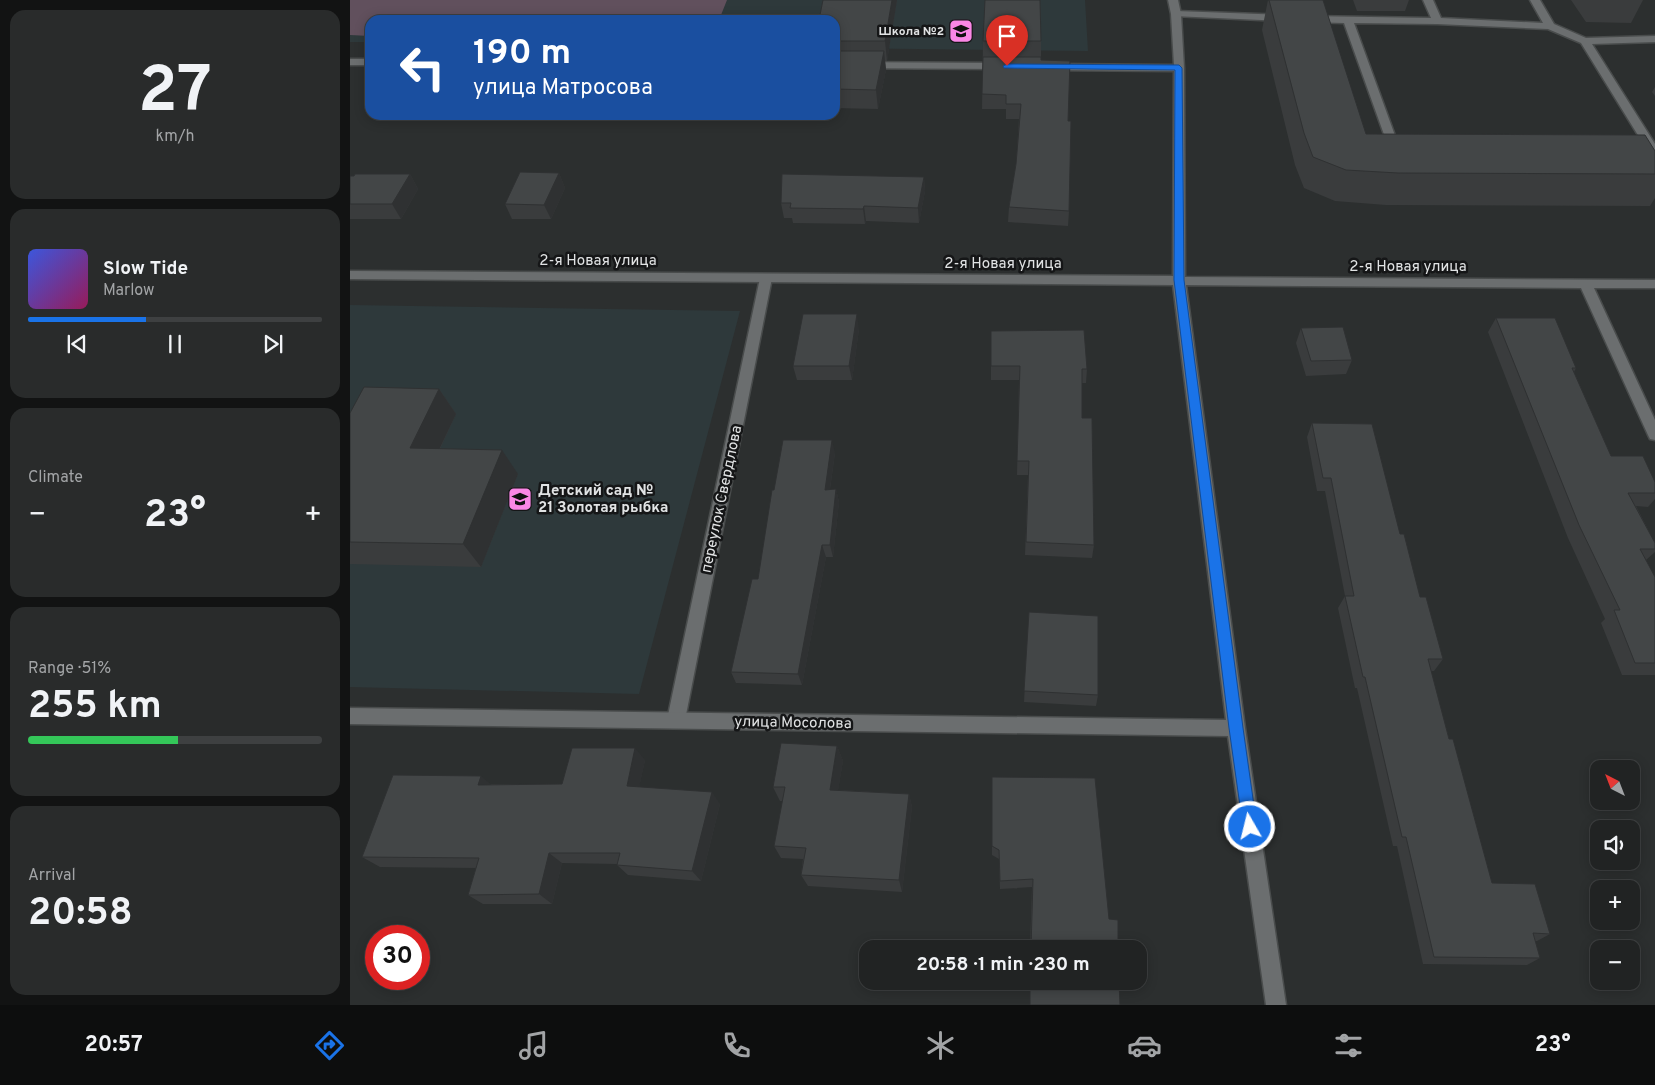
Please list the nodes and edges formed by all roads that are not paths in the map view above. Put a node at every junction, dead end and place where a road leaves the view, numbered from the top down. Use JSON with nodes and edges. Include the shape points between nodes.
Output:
{"nodes":[{"id":1,"x":1428,"y":0,"type":"edge"},
{"id":2,"x":1535,"y":0,"type":"edge"},
{"id":3,"x":1175,"y":7,"type":"edge"},
{"id":4,"x":1348,"y":20,"type":"junction"},
{"id":5,"x":1437,"y":21,"type":"junction"},
{"id":6,"x":1550,"y":26,"type":"junction"},
{"id":7,"x":1655,"y":39,"type":"edge"},
{"id":8,"x":1586,"y":41,"type":"junction"},
{"id":9,"x":350,"y":62,"type":"edge"},
{"id":10,"x":365,"y":62,"type":"edge"},
{"id":11,"x":840,"y":65,"type":"edge"},
{"id":12,"x":1012,"y":66,"type":"edge"},
{"id":13,"x":1041,"y":67,"type":"edge"},
{"id":14,"x":1179,"y":68,"type":"junction"},
{"id":15,"x":1406,"y":155,"type":"edge"},
{"id":16,"x":1652,"y":155,"type":"edge"},
{"id":17,"x":350,"y":275,"type":"edge"},
{"id":18,"x":766,"y":278,"type":"junction"},
{"id":19,"x":1179,"y":280,"type":"junction"},
{"id":20,"x":1585,"y":283,"type":"junction"},
{"id":21,"x":1655,"y":284,"type":"edge"},
{"id":22,"x":1655,"y":434,"type":"edge"},
{"id":23,"x":350,"y":716,"type":"edge"},
{"id":24,"x":676,"y":720,"type":"junction"},
{"id":25,"x":1236,"y":728,"type":"junction"},
{"id":26,"x":1276,"y":1005,"type":"edge"}],
"edges":[{"from":1,"to":5,"type":"street"},
{"from":2,"to":6,"type":"street"},
{"from":3,"to":4,"type":"street"},
{"from":3,"to":14,"type":"street"},
{"from":4,"to":5,"type":"street"},
{"from":4,"to":15,"type":"street","via":[[1396,155]]},
{"from":5,"to":6,"type":"street"},
{"from":6,"to":8,"type":"street"},
{"from":7,"to":8,"type":"street"},
{"from":8,"to":16,"type":"street"},
{"from":9,"to":10,"type":"street"},
{"from":11,"to":12,"type":"street"},
{"from":13,"to":14,"type":"street"},
{"from":14,"to":19,"type":"street"},
{"from":17,"to":18,"type":"street","name":"2-я Новая улица"},
{"from":18,"to":19,"type":"street","name":"2-я Новая улица"},
{"from":18,"to":24,"type":"street","name":"переулок Свердлова"},
{"from":19,"to":20,"type":"street","name":"2-я Новая улица"},
{"from":19,"to":25,"type":"street"},
{"from":20,"to":21,"type":"street","name":"2-я Новая улица"},
{"from":20,"to":22,"type":"street"},
{"from":23,"to":24,"type":"street","name":"улица Мосолова"},
{"from":24,"to":25,"type":"street","name":"улица Мосолова"},
{"from":25,"to":26,"type":"street"}]}
